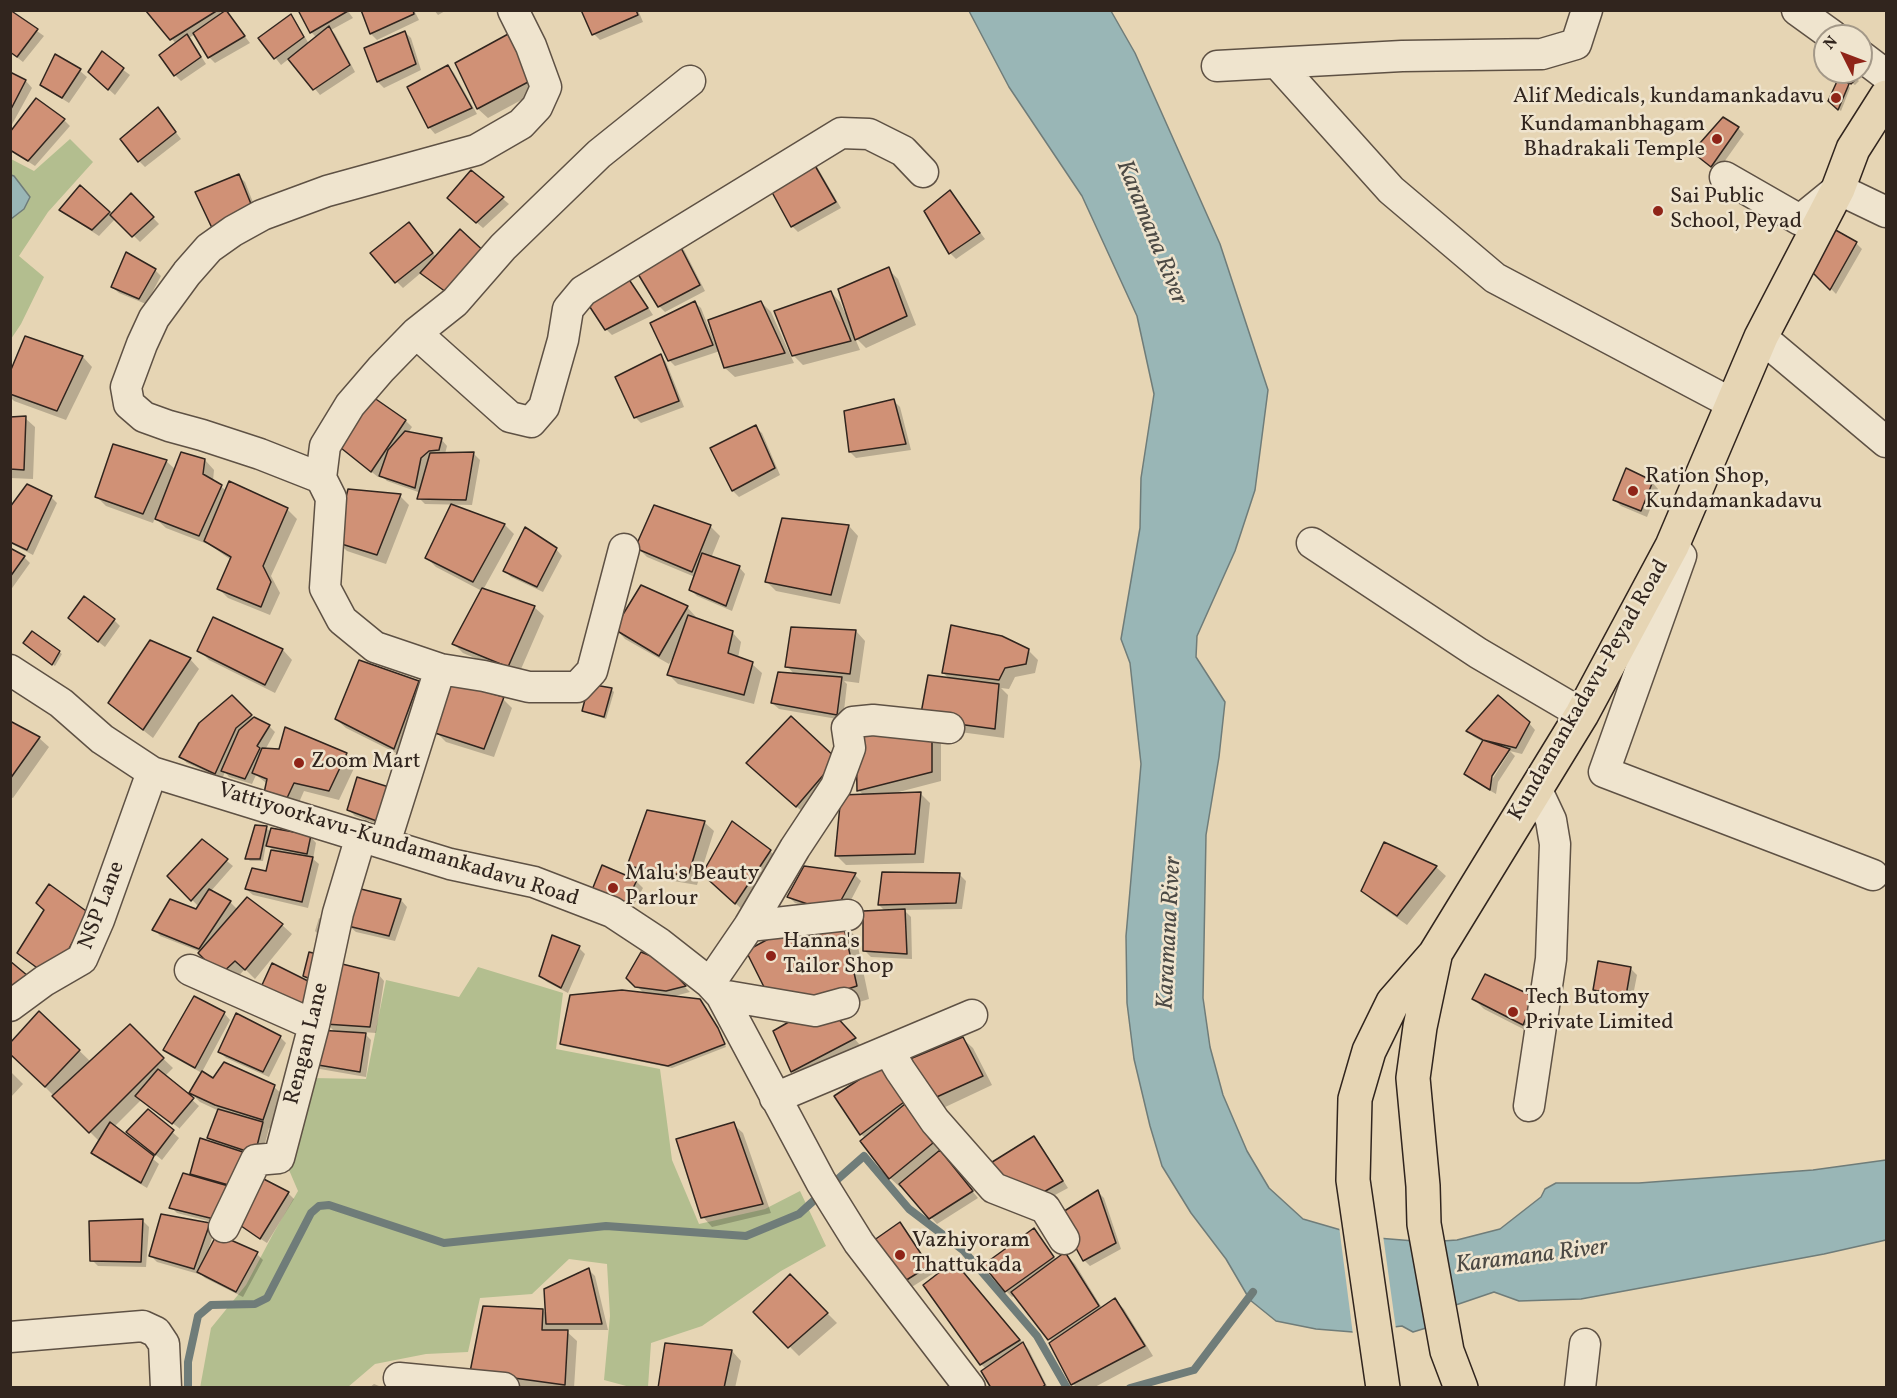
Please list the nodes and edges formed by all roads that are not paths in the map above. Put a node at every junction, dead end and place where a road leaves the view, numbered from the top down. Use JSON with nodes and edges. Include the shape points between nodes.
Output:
{"nodes":[{"id":1,"x":513,"y":10,"type":"edge"},
{"id":2,"x":1587,"y":10,"type":"edge"},
{"id":3,"x":1797,"y":10,"type":"edge"},
{"id":4,"x":1816,"y":24,"type":"edge"},
{"id":5,"x":1277,"y":63,"type":"junction"},
{"id":6,"x":1873,"y":65,"type":"edge"},
{"id":7,"x":1217,"y":66,"type":"dead end"},
{"id":8,"x":1887,"y":75,"type":"edge"},
{"id":9,"x":690,"y":81,"type":"dead end"},
{"id":10,"x":1887,"y":97,"type":"edge"},
{"id":11,"x":923,"y":172,"type":"dead end"},
{"id":12,"x":1725,"y":177,"type":"dead end"},
{"id":13,"x":1838,"y":189,"type":"junction"},
{"id":14,"x":1887,"y":212,"type":"edge"},
{"id":15,"x":416,"y":333,"type":"junction"},
{"id":16,"x":1761,"y":337,"type":"junction"},
{"id":17,"x":1733,"y":404,"type":"junction"},
{"id":18,"x":1887,"y":442,"type":"edge"},
{"id":19,"x":321,"y":478,"type":"junction"},
{"id":20,"x":1312,"y":543,"type":"dead end"},
{"id":21,"x":1672,"y":546,"type":"junction"},
{"id":22,"x":624,"y":549,"type":"dead end"},
{"id":23,"x":440,"y":669,"type":"junction"},
{"id":24,"x":10,"y":670,"type":"edge"},
{"id":25,"x":1582,"y":714,"type":"junction"},
{"id":26,"x":949,"y":728,"type":"dead end"},
{"id":27,"x":152,"y":772,"type":"junction"},
{"id":28,"x":1536,"y":788,"type":"junction"},
{"id":29,"x":373,"y":840,"type":"junction"},
{"id":30,"x":1873,"y":875,"type":"dead end"},
{"id":31,"x":848,"y":915,"type":"dead end"},
{"id":32,"x":750,"y":926,"type":"junction"},
{"id":33,"x":1435,"y":954,"type":"junction"},
{"id":34,"x":190,"y":970,"type":"dead end"},
{"id":35,"x":716,"y":989,"type":"junction"},
{"id":36,"x":844,"y":1003,"type":"dead end"},
{"id":37,"x":10,"y":1006,"type":"edge"},
{"id":38,"x":972,"y":1015,"type":"dead end"},
{"id":39,"x":314,"y":1025,"type":"junction"},
{"id":40,"x":889,"y":1051,"type":"junction"},
{"id":41,"x":775,"y":1098,"type":"junction"},
{"id":42,"x":1529,"y":1106,"type":"dead end"},
{"id":43,"x":224,"y":1227,"type":"dead end"},
{"id":44,"x":1064,"y":1239,"type":"dead end"},
{"id":45,"x":10,"y":1337,"type":"edge"},
{"id":46,"x":1585,"y":1344,"type":"dead end"},
{"id":47,"x":399,"y":1378,"type":"dead end"},
{"id":48,"x":165,"y":1388,"type":"edge"},
{"id":49,"x":504,"y":1388,"type":"edge"},
{"id":50,"x":970,"y":1388,"type":"edge"},
{"id":51,"x":1383,"y":1388,"type":"edge"},
{"id":52,"x":1461,"y":1388,"type":"edge"},
{"id":53,"x":1580,"y":1388,"type":"edge"}],
"edges":[{"from":1,"to":19,"type":"street","via":[[546,87],[537,107],[521,124],[476,150],[327,192],[262,215],[233,231],[209,248],[186,273],[141,344],[126,387],[129,404],[144,417]]},
{"from":2,"to":5,"type":"street","via":[[1576,44],[1542,54]]},
{"from":3,"to":4,"type":"street"},
{"from":5,"to":7,"type":"street"},
{"from":5,"to":17,"type":"street","via":[[1391,190],[1496,278]]},
{"from":6,"to":8,"type":"street"},
{"from":9,"to":15,"type":"street","via":[[599,154],[502,248],[455,302]]},
{"from":10,"to":13,"type":"main road","name":"Kundamankadavu-Peyad Road","via":[[1853,149]]},
{"from":11,"to":15,"type":"street","via":[[903,151],[869,134],[842,133],[583,291],[568,309],[544,407],[531,422],[510,417]]},
{"from":12,"to":13,"type":"street","via":[[1800,220]]},
{"from":13,"to":14,"type":"street"},
{"from":13,"to":16,"type":"main road","name":"Kundamankadavu-Peyad Road"},
{"from":15,"to":19,"type":"street","via":[[350,405],[325,446]]},
{"from":16,"to":17,"type":"main road","name":"Kundamankadavu-Peyad Road"},
{"from":16,"to":18,"type":"street"},
{"from":17,"to":21,"type":"main road","name":"Kundamankadavu-Peyad Road"},
{"from":19,"to":23,"type":"street","via":[[331,498],[325,588],[342,620],[375,647]]},
{"from":20,"to":25,"type":"street","via":[[1478,653]]},
{"from":21,"to":25,"type":"main road","name":"Kundamankadavu-Peyad Road"},
{"from":21,"to":30,"type":"street","via":[[1681,556],[1604,772]]},
{"from":22,"to":23,"type":"street","via":[[592,671],[577,687],[529,687]]},
{"from":23,"to":29,"type":"street","name":"Rengan Lane"},
{"from":24,"to":27,"type":"street","name":"Vattiyoorkavu-Kundamankadavu Road"},
{"from":25,"to":28,"type":"main road","name":"Kundamankadavu-Peyad Road"},
{"from":26,"to":32,"type":"street","via":[[873,720],[852,722],[847,728],[850,748],[836,786]]},
{"from":27,"to":29,"type":"street","name":"Vattiyoorkavu-Kundamankadavu Road"},
{"from":27,"to":37,"type":"street","name":"NSP Lane","via":[[82,959]]},
{"from":28,"to":33,"type":"main road","name":"Kundamankadavu-Peyad Road"},
{"from":28,"to":42,"type":"street","via":[[1551,820],[1555,844],[1551,959]]},
{"from":29,"to":35,"type":"street","name":"Vattiyoorkavu-Kundamankadavu Road","via":[[450,864],[534,882],[612,912],[659,943]]},
{"from":29,"to":39,"type":"street","name":"Rengan Lane","via":[[338,913]]},
{"from":31,"to":32,"type":"street"},
{"from":32,"to":35,"type":"street"},
{"from":33,"to":51,"type":"main road","name":"Kundamankadavu-Peyad Road","via":[[1393,1002],[1369,1051],[1355,1100],[1353,1180]]},
{"from":33,"to":52,"type":"main road","name":"Kundamankadavu-Peyad Road","via":[[1413,1078],[1424,1224],[1447,1351]]},
{"from":34,"to":39,"type":"street"},
{"from":35,"to":36,"type":"street","via":[[815,1011]]},
{"from":35,"to":41,"type":"street","name":"Vattiyoorkavu-Kundamankadavu Road"},
{"from":38,"to":40,"type":"street"},
{"from":39,"to":43,"type":"street","name":"Rengan Lane","via":[[279,1158],[255,1160]]},
{"from":40,"to":41,"type":"street"},
{"from":40,"to":44,"type":"street","via":[[935,1120],[994,1188],[1045,1208]]},
{"from":41,"to":50,"type":"street","name":"Vattiyoorkavu-Kundamankadavu Road","via":[[859,1243]]},
{"from":45,"to":48,"type":"street","via":[[143,1326],[156,1332],[164,1344]]},
{"from":46,"to":53,"type":"street"},
{"from":47,"to":49,"type":"street"}]}
